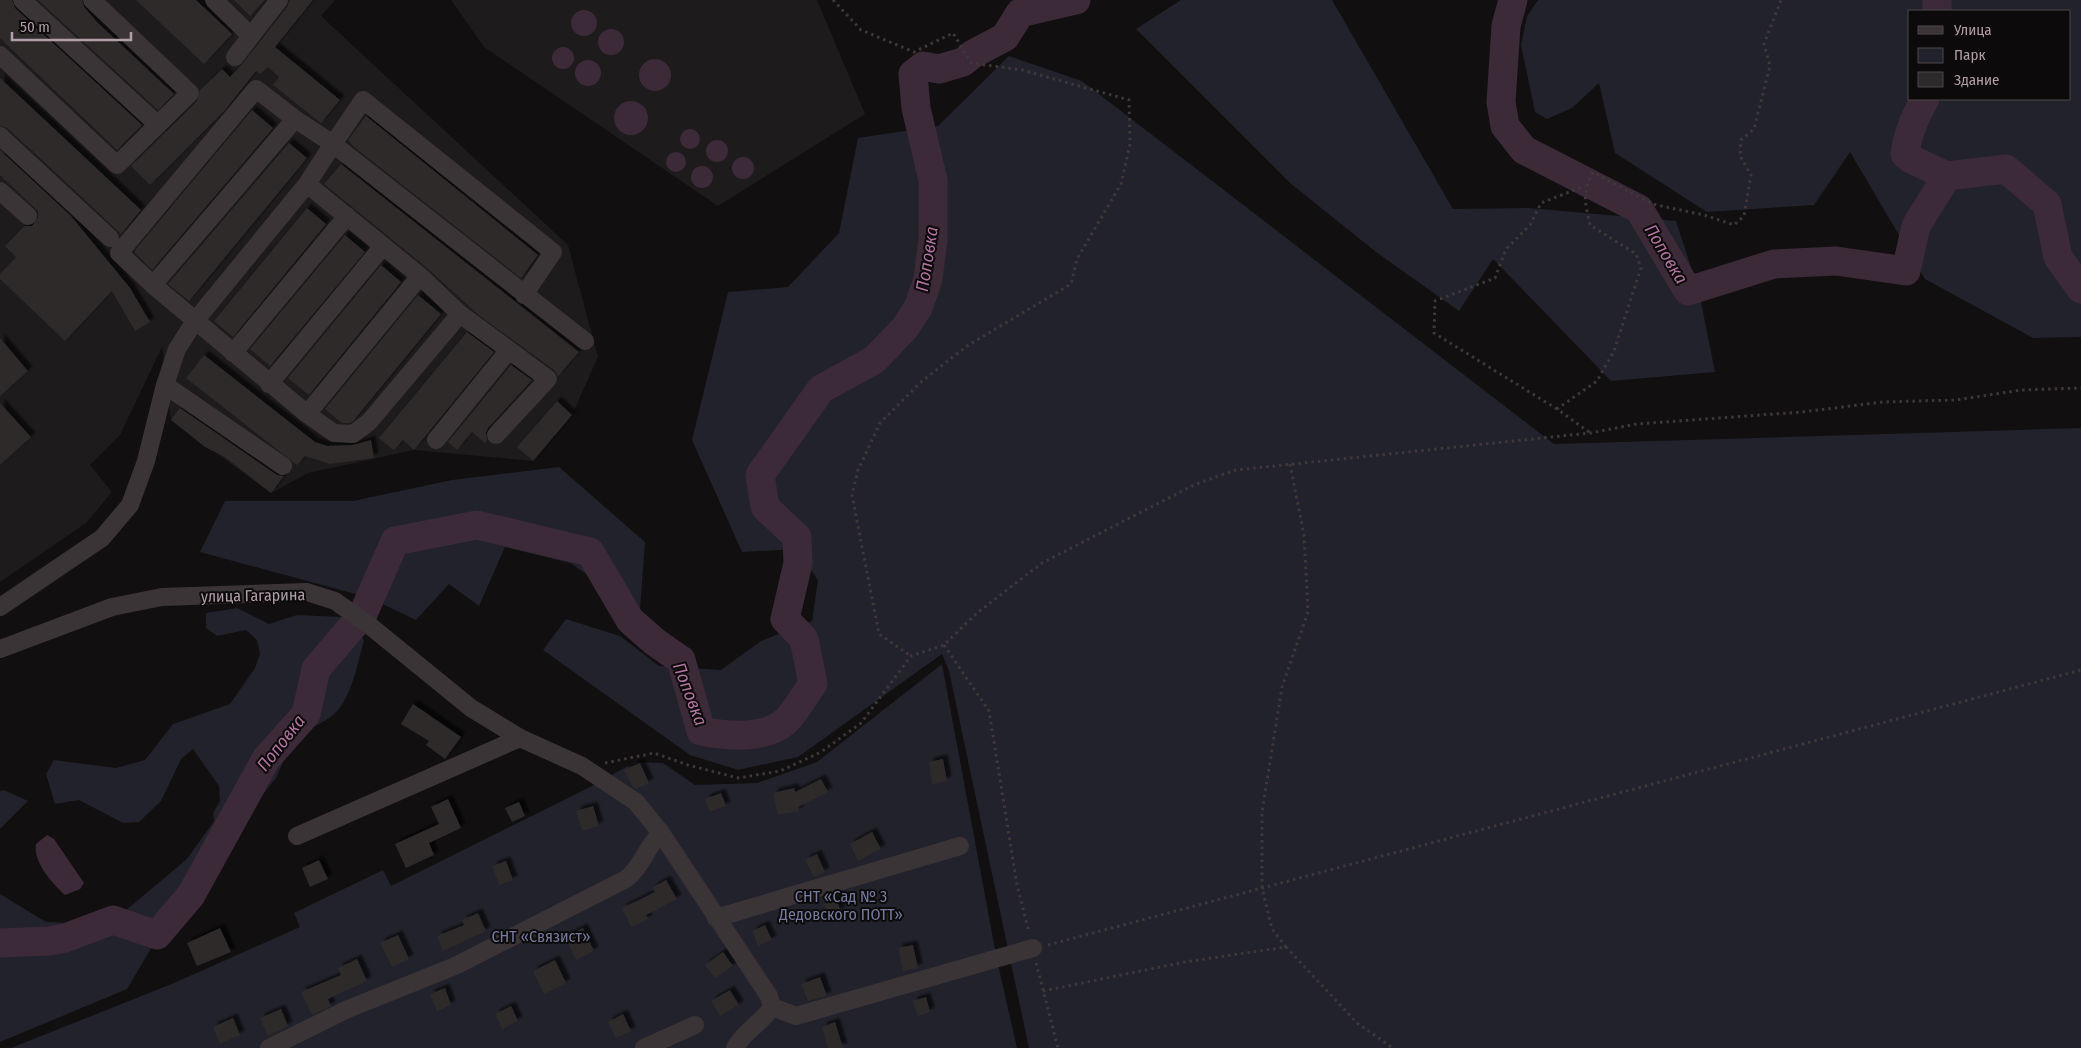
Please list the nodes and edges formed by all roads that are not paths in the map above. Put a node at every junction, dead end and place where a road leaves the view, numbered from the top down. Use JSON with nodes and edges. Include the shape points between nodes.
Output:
{"nodes":[{"id":1,"x":22,"y":0,"type":"edge"},
{"id":2,"x":92,"y":0,"type":"edge"},
{"id":3,"x":214,"y":0,"type":"edge"},
{"id":4,"x":279,"y":0,"type":"edge"},
{"id":5,"x":251,"y":36,"type":"junction"},
{"id":6,"x":0,"y":55,"type":"edge"},
{"id":7,"x":235,"y":58,"type":"dead end"},
{"id":8,"x":295,"y":119,"type":"junction"},
{"id":9,"x":158,"y":125,"type":"junction"},
{"id":10,"x":0,"y":136,"type":"edge"},
{"id":11,"x":333,"y":144,"type":"junction"},
{"id":12,"x":307,"y":184,"type":"junction"},
{"id":13,"x":0,"y":191,"type":"edge"},
{"id":14,"x":28,"y":216,"type":"dead end"},
{"id":15,"x":347,"y":216,"type":"junction"},
{"id":16,"x":110,"y":238,"type":"dead end"},
{"id":17,"x":383,"y":246,"type":"junction"},
{"id":18,"x":420,"y":276,"type":"junction"},
{"id":19,"x":153,"y":285,"type":"junction"},
{"id":20,"x":524,"y":295,"type":"junction"},
{"id":21,"x":460,"y":314,"type":"junction"},
{"id":22,"x":195,"y":321,"type":"junction"},
{"id":23,"x":585,"y":341,"type":"dead end"},
{"id":24,"x":508,"y":350,"type":"junction"},
{"id":25,"x":233,"y":353,"type":"junction"},
{"id":26,"x":269,"y":384,"type":"junction"},
{"id":27,"x":165,"y":385,"type":"junction"},
{"id":28,"x":307,"y":414,"type":"junction"},
{"id":29,"x":496,"y":435,"type":"dead end"},
{"id":30,"x":436,"y":440,"type":"dead end"},
{"id":31,"x":283,"y":466,"type":"dead end"},
{"id":32,"x":0,"y":607,"type":"edge"},
{"id":33,"x":0,"y":649,"type":"edge"},
{"id":34,"x":520,"y":738,"type":"junction"},
{"id":35,"x":661,"y":833,"type":"junction"},
{"id":36,"x":297,"y":836,"type":"dead end"},
{"id":37,"x":960,"y":846,"type":"dead end"},
{"id":38,"x":716,"y":918,"type":"junction"},
{"id":39,"x":1033,"y":948,"type":"road end"},
{"id":40,"x":772,"y":1007,"type":"junction"},
{"id":41,"x":695,"y":1025,"type":"dead end"},
{"id":42,"x":269,"y":1048,"type":"edge"},
{"id":43,"x":644,"y":1048,"type":"edge"},
{"id":44,"x":735,"y":1048,"type":"edge"}],
"edges":[{"from":1,"to":9,"type":"street"},
{"from":2,"to":9,"type":"street","via":[[190,93]]},
{"from":3,"to":5,"type":"street"},
{"from":4,"to":5,"type":"street"},
{"from":5,"to":7,"type":"street"},
{"from":6,"to":9,"type":"street","via":[[117,165]]},
{"from":8,"to":11,"type":"street"},
{"from":8,"to":19,"type":"street"},
{"from":8,"to":19,"type":"street","via":[[256,89],[119,253]]},
{"from":10,"to":16,"type":"street"},
{"from":11,"to":12,"type":"street"},
{"from":11,"to":20,"type":"street"},
{"from":11,"to":20,"type":"street","via":[[363,100],[552,252]]},
{"from":12,"to":15,"type":"street"},
{"from":12,"to":22,"type":"street"},
{"from":13,"to":14,"type":"street"},
{"from":15,"to":17,"type":"street"},
{"from":15,"to":25,"type":"street"},
{"from":17,"to":18,"type":"street"},
{"from":17,"to":26,"type":"street"},
{"from":18,"to":21,"type":"street"},
{"from":18,"to":28,"type":"street"},
{"from":19,"to":22,"type":"street"},
{"from":20,"to":23,"type":"street"},
{"from":21,"to":24,"type":"street"},
{"from":21,"to":28,"type":"street","via":[[369,422],[352,434],[334,433]]},
{"from":22,"to":25,"type":"street"},
{"from":22,"to":27,"type":"street","via":[[178,349]]},
{"from":24,"to":29,"type":"street","via":[[548,379]]},
{"from":24,"to":30,"type":"street"},
{"from":25,"to":26,"type":"street"},
{"from":26,"to":28,"type":"street"},
{"from":27,"to":31,"type":"street"},
{"from":27,"to":32,"type":"street","via":[[146,461],[130,505],[102,538]]},
{"from":33,"to":34,"type":"street","name":"улица Гагарина","via":[[112,607],[162,597],[307,592],[335,602],[369,625],[472,708]]},
{"from":34,"to":35,"type":"street","name":"улица Гагарина","via":[[582,766],[636,802]]},
{"from":34,"to":36,"type":"street"},
{"from":35,"to":38,"type":"street","name":"улица Гагарина"},
{"from":35,"to":42,"type":"street","via":[[651,842],[634,872],[626,879],[455,966],[348,1009]]},
{"from":37,"to":38,"type":"street"},
{"from":38,"to":40,"type":"street","name":"улица Гагарина"},
{"from":39,"to":40,"type":"street","via":[[796,1016]]},
{"from":40,"to":44,"type":"street"},
{"from":41,"to":43,"type":"street"}]}
